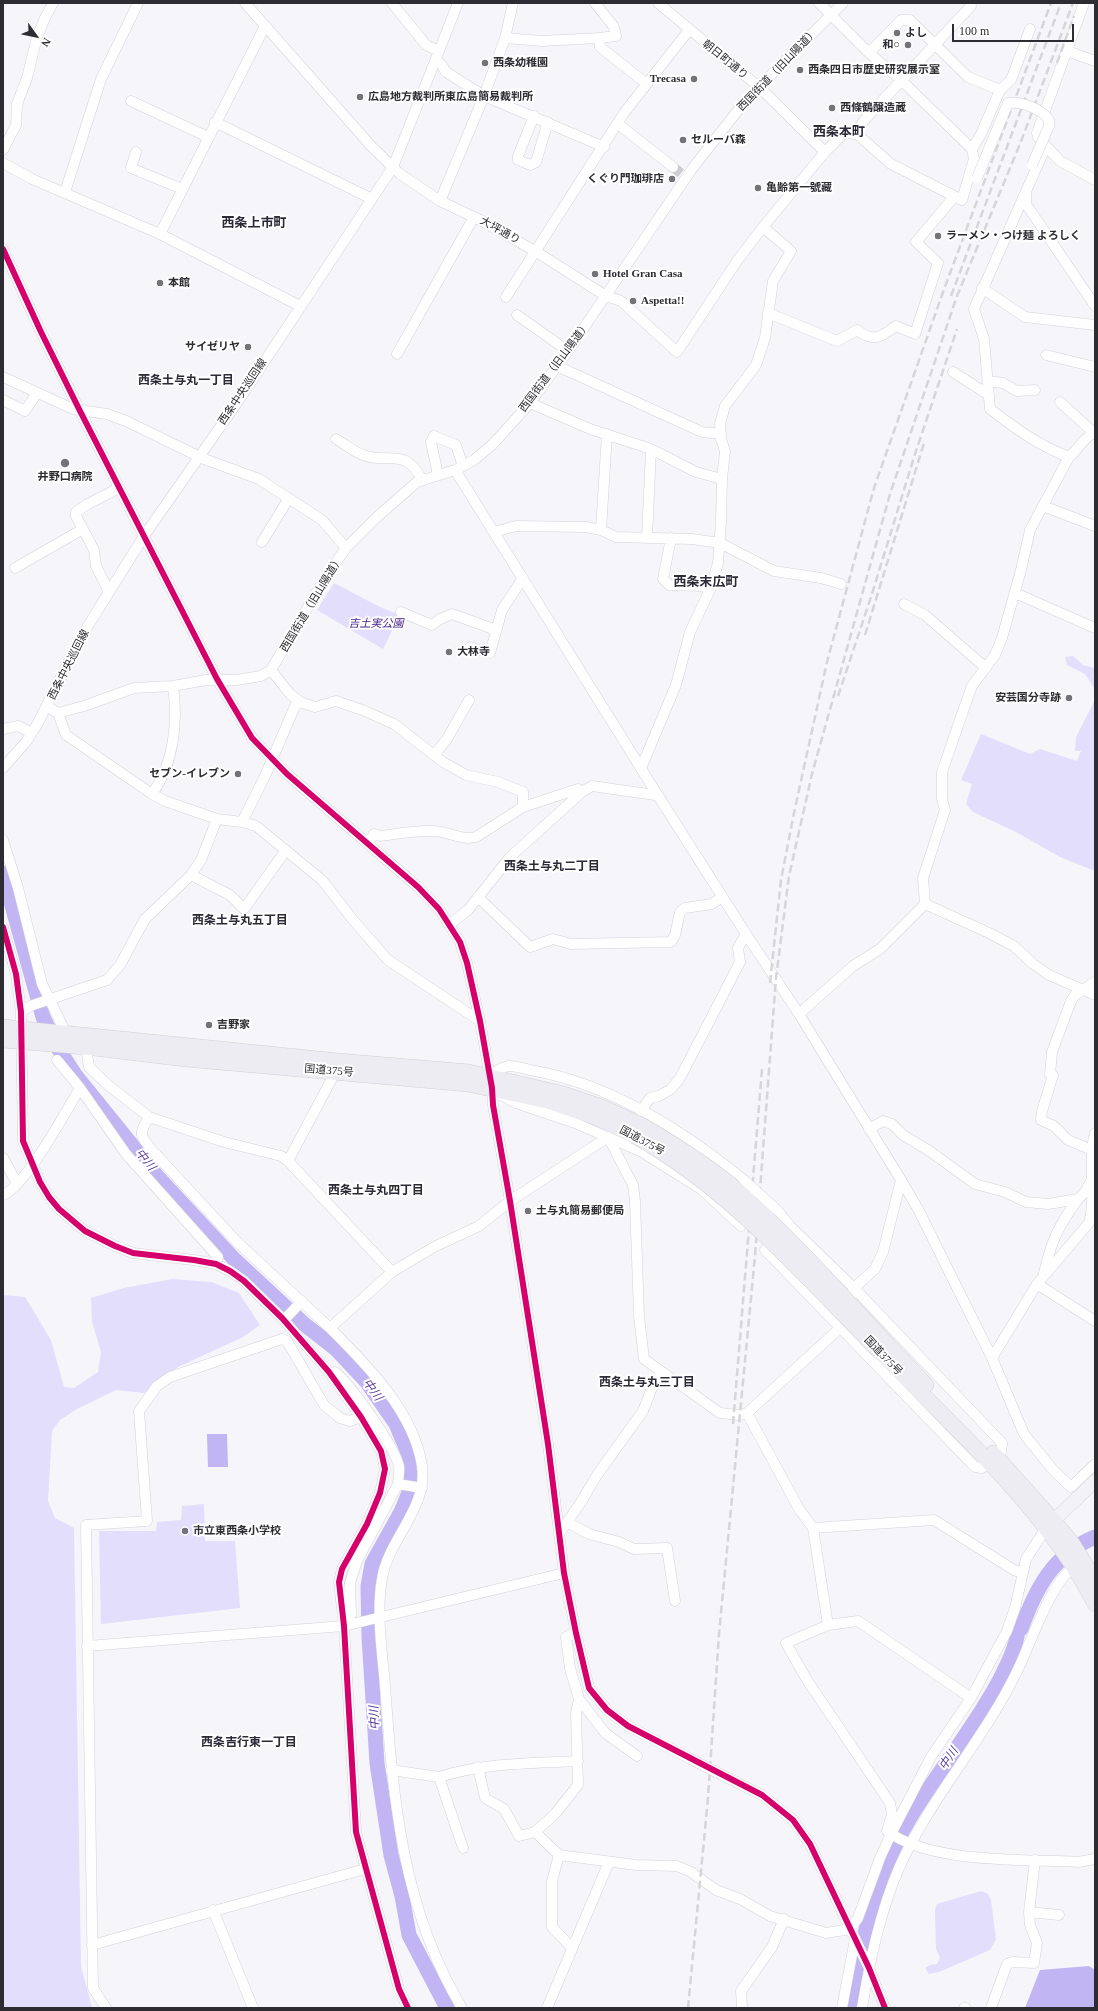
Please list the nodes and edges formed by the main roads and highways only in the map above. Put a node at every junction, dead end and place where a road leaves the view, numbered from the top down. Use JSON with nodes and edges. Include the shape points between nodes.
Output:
{"nodes":[{"id":1,"x":3,"y":1027,"type":"edge"},
{"id":2,"x":21,"y":1036,"type":"junction"},
{"id":3,"x":43,"y":1038,"type":"junction"},
{"id":4,"x":3,"y":1040,"type":"edge"},
{"id":5,"x":490,"y":1082,"type":"junction"},
{"id":6,"x":1095,"y":1481,"type":"edge"},
{"id":7,"x":1050,"y":1524,"type":"junction"},
{"id":8,"x":1076,"y":1564,"type":"junction"},
{"id":9,"x":1095,"y":1580,"type":"edge"},
{"id":10,"x":1095,"y":1604,"type":"edge"}],
"edges":[{"from":1,"to":2,"type":"highway","name":"国道375号"},
{"from":2,"to":3,"type":"highway","name":"国道375号"},
{"from":2,"to":4,"type":"highway","name":"国道375号"},
{"from":3,"to":5,"type":"highway","name":"国道375号","via":[[83,1047],[186,1059],[468,1084]]},
{"from":3,"to":5,"type":"highway","name":"国道375号","via":[[62,1033],[469,1072]]},
{"from":5,"to":7,"type":"highway","name":"国道375号","bridge":true,"via":[[564,1094],[602,1107],[639,1124],[678,1147],[736,1190],[782,1233],[885,1349],[993,1460]]},
{"from":6,"to":7,"type":"main road"},
{"from":7,"to":8,"type":"highway","name":"国道375号"},
{"from":8,"to":9,"type":"highway","name":"国道375号"},
{"from":8,"to":10,"type":"highway","name":"国道375号"}]}
